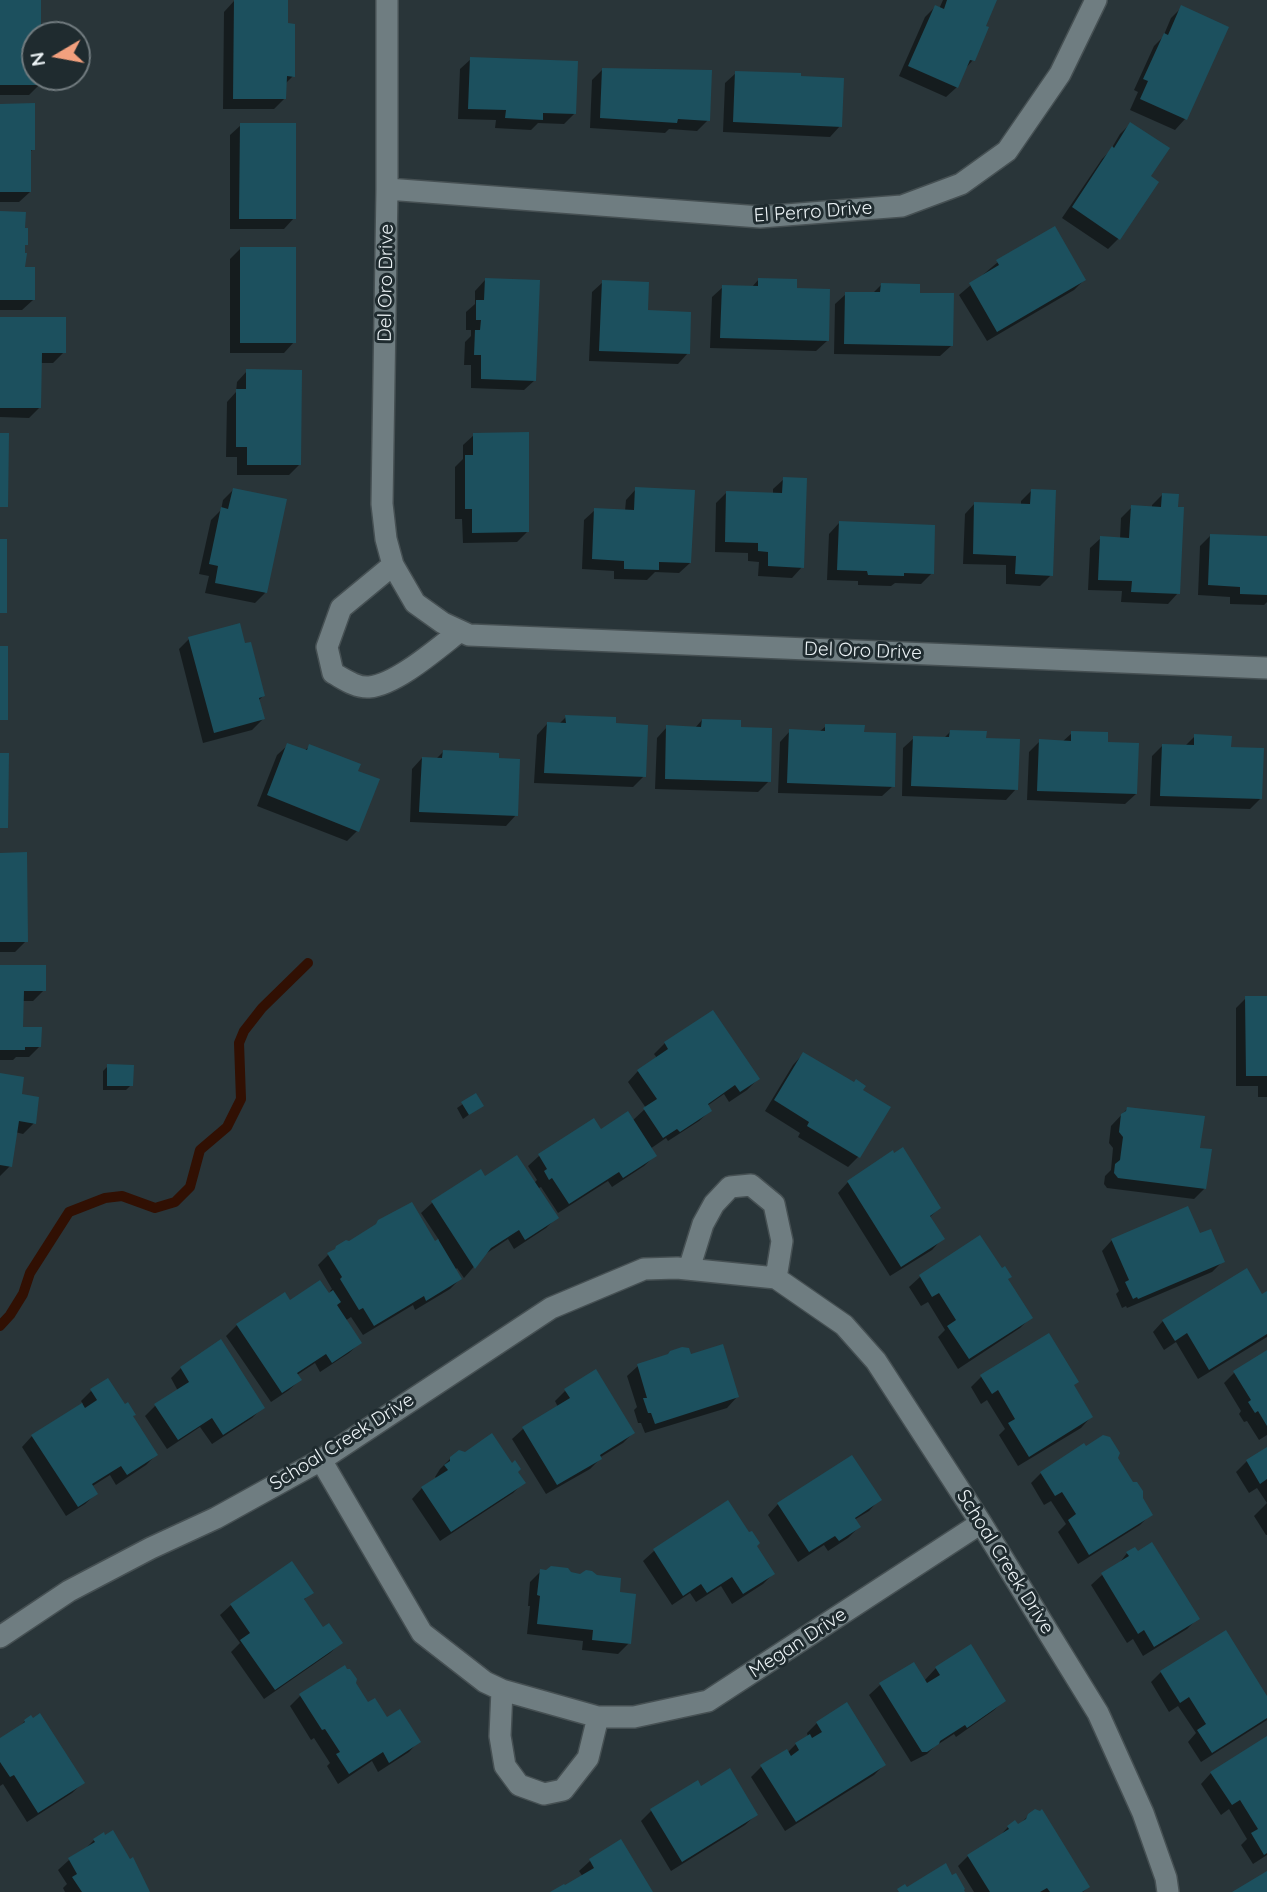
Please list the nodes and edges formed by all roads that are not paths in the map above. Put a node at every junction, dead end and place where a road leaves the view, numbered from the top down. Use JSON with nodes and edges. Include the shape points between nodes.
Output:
{"nodes":[{"id":1,"x":387,"y":0,"type":"edge"},
{"id":2,"x":1096,"y":0,"type":"edge"},
{"id":3,"x":387,"y":189,"type":"junction"},
{"id":4,"x":393,"y":565,"type":"junction"},
{"id":5,"x":460,"y":631,"type":"junction"},
{"id":6,"x":1267,"y":668,"type":"edge"},
{"id":7,"x":689,"y":1269,"type":"junction"},
{"id":8,"x":776,"y":1278,"type":"junction"},
{"id":9,"x":321,"y":1460,"type":"junction"},
{"id":10,"x":981,"y":1523,"type":"junction"},
{"id":11,"x":0,"y":1637,"type":"edge"},
{"id":12,"x":502,"y":1690,"type":"junction"},
{"id":13,"x":598,"y":1717,"type":"junction"},
{"id":14,"x":1168,"y":1892,"type":"edge"}],
"edges":[{"from":1,"to":3,"type":"street","name":"Del Oro Drive"},
{"from":2,"to":3,"type":"street","name":"El Perro Drive","via":[[1060,74],[1007,151],[961,184],[902,206],[760,217]]},
{"from":3,"to":4,"type":"street","name":"Del Oro Drive","via":[[382,504]]},
{"from":4,"to":5,"type":"street","name":"Del Oro Drive","via":[[415,603]]},
{"from":4,"to":5,"type":"street","via":[[341,608],[327,647],[333,673],[369,687],[399,677]]},
{"from":5,"to":6,"type":"street","name":"Del Oro Drive","via":[[494,637]]},
{"from":7,"to":8,"type":"street","name":"Schoal Creek Drive"},
{"from":7,"to":8,"type":"street","via":[[714,1204],[730,1187],[751,1185],[775,1204],[782,1241]]},
{"from":7,"to":9,"type":"street","name":"Schoal Creek Drive","via":[[644,1269],[551,1308]]},
{"from":8,"to":10,"type":"street","name":"Schoal Creek Drive","via":[[844,1325],[876,1361]]},
{"from":9,"to":11,"type":"street","name":"Schoal Creek Drive","via":[[69,1591]]},
{"from":9,"to":12,"type":"street","name":"Megan Drive","via":[[422,1633]]},
{"from":10,"to":13,"type":"street","name":"Megan Drive","via":[[708,1701],[634,1717]]},
{"from":10,"to":14,"type":"street","name":"Schoal Creek Drive","via":[[1098,1713],[1143,1813]]},
{"from":12,"to":13,"type":"street","name":"Megan Drive"},
{"from":12,"to":13,"type":"street","via":[[500,1736],[505,1766],[519,1785],[544,1794],[563,1790],[588,1758]]}]}
